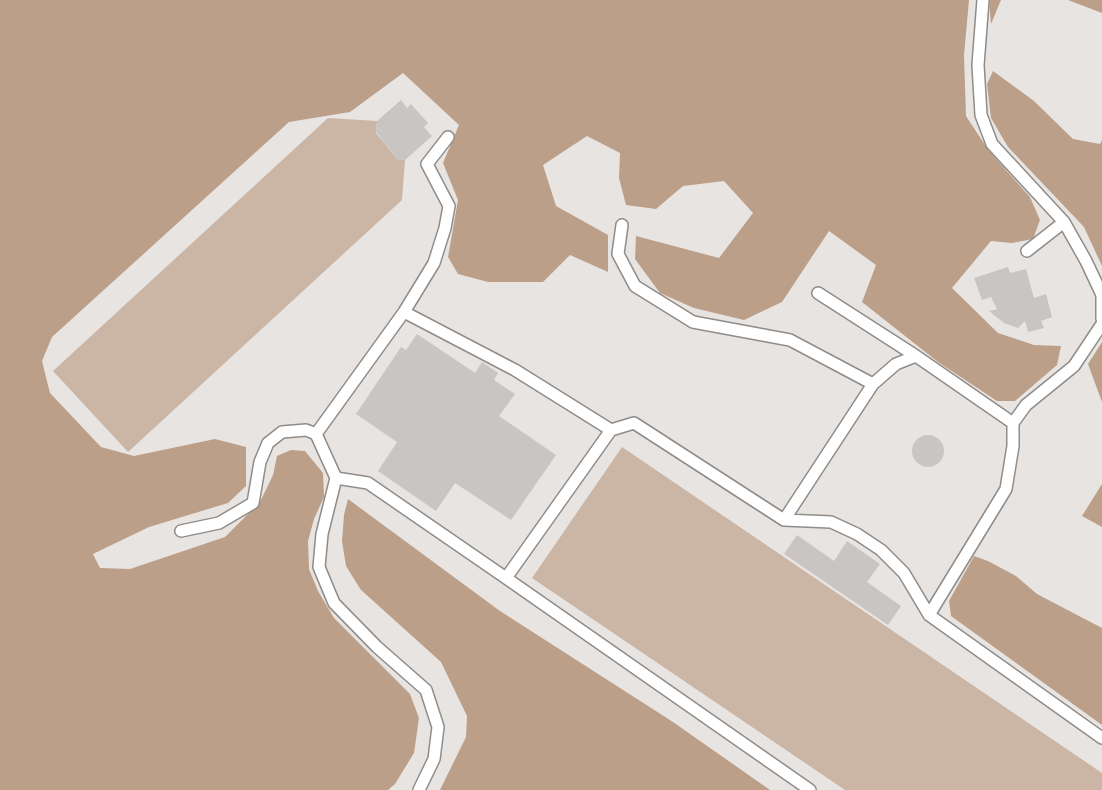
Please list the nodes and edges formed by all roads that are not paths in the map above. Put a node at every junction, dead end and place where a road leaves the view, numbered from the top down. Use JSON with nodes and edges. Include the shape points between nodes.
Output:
{"nodes":[{"id":1,"x":983,"y":0,"type":"edge"},
{"id":2,"x":448,"y":137,"type":"dead end"},
{"id":3,"x":1064,"y":222,"type":"junction"},
{"id":4,"x":622,"y":225,"type":"dead end"},
{"id":5,"x":1027,"y":251,"type":"dead end"},
{"id":6,"x":818,"y":293,"type":"dead end"},
{"id":7,"x":404,"y":312,"type":"junction"},
{"id":8,"x":1102,"y":319,"type":"edge"},
{"id":9,"x":1102,"y":324,"type":"edge"},
{"id":10,"x":916,"y":356,"type":"junction"},
{"id":11,"x":873,"y":384,"type":"junction"},
{"id":12,"x":1013,"y":423,"type":"junction"},
{"id":13,"x":611,"y":430,"type":"junction"},
{"id":14,"x":316,"y":434,"type":"junction"},
{"id":15,"x":336,"y":478,"type":"junction"},
{"id":16,"x":784,"y":520,"type":"junction"},
{"id":17,"x":181,"y":531,"type":"dead end"},
{"id":18,"x":506,"y":578,"type":"junction"},
{"id":19,"x":929,"y":615,"type":"junction"},
{"id":20,"x":1102,"y":738,"type":"edge"},
{"id":21,"x":419,"y":790,"type":"edge"},
{"id":22,"x":810,"y":790,"type":"edge"}],
"edges":[{"from":1,"to":3,"type":"lane","via":[[978,65],[980,115],[992,144]]},
{"from":2,"to":7,"type":"lane","via":[[427,164],[449,206],[445,228],[434,263]]},
{"from":3,"to":5,"type":"lane"},
{"from":3,"to":8,"type":"lane","via":[[1102,294]]},
{"from":4,"to":11,"type":"lane","via":[[618,254],[635,286],[693,322],[790,340]]},
{"from":6,"to":10,"type":"lane"},
{"from":7,"to":13,"type":"lane","via":[[515,370]]},
{"from":7,"to":14,"type":"lane"},
{"from":9,"to":12,"type":"lane","via":[[1074,366],[1026,405]]},
{"from":10,"to":11,"type":"lane","via":[[896,364]]},
{"from":10,"to":12,"type":"lane"},
{"from":11,"to":16,"type":"lane"},
{"from":12,"to":19,"type":"lane","via":[[1006,489]]},
{"from":13,"to":16,"type":"lane","via":[[634,423]]},
{"from":13,"to":18,"type":"lane"},
{"from":14,"to":15,"type":"lane"},
{"from":14,"to":17,"type":"lane","via":[[306,430],[282,432],[268,443],[260,462],[253,503],[219,524]]},
{"from":15,"to":18,"type":"lane","via":[[368,482]]},
{"from":15,"to":21,"type":"lane","via":[[322,534],[319,567],[334,603],[426,690],[438,727],[434,759]]},
{"from":16,"to":19,"type":"lane","via":[[831,522],[857,534],[881,550],[904,573]]},
{"from":18,"to":22,"type":"lane"},
{"from":19,"to":20,"type":"lane"}]}
